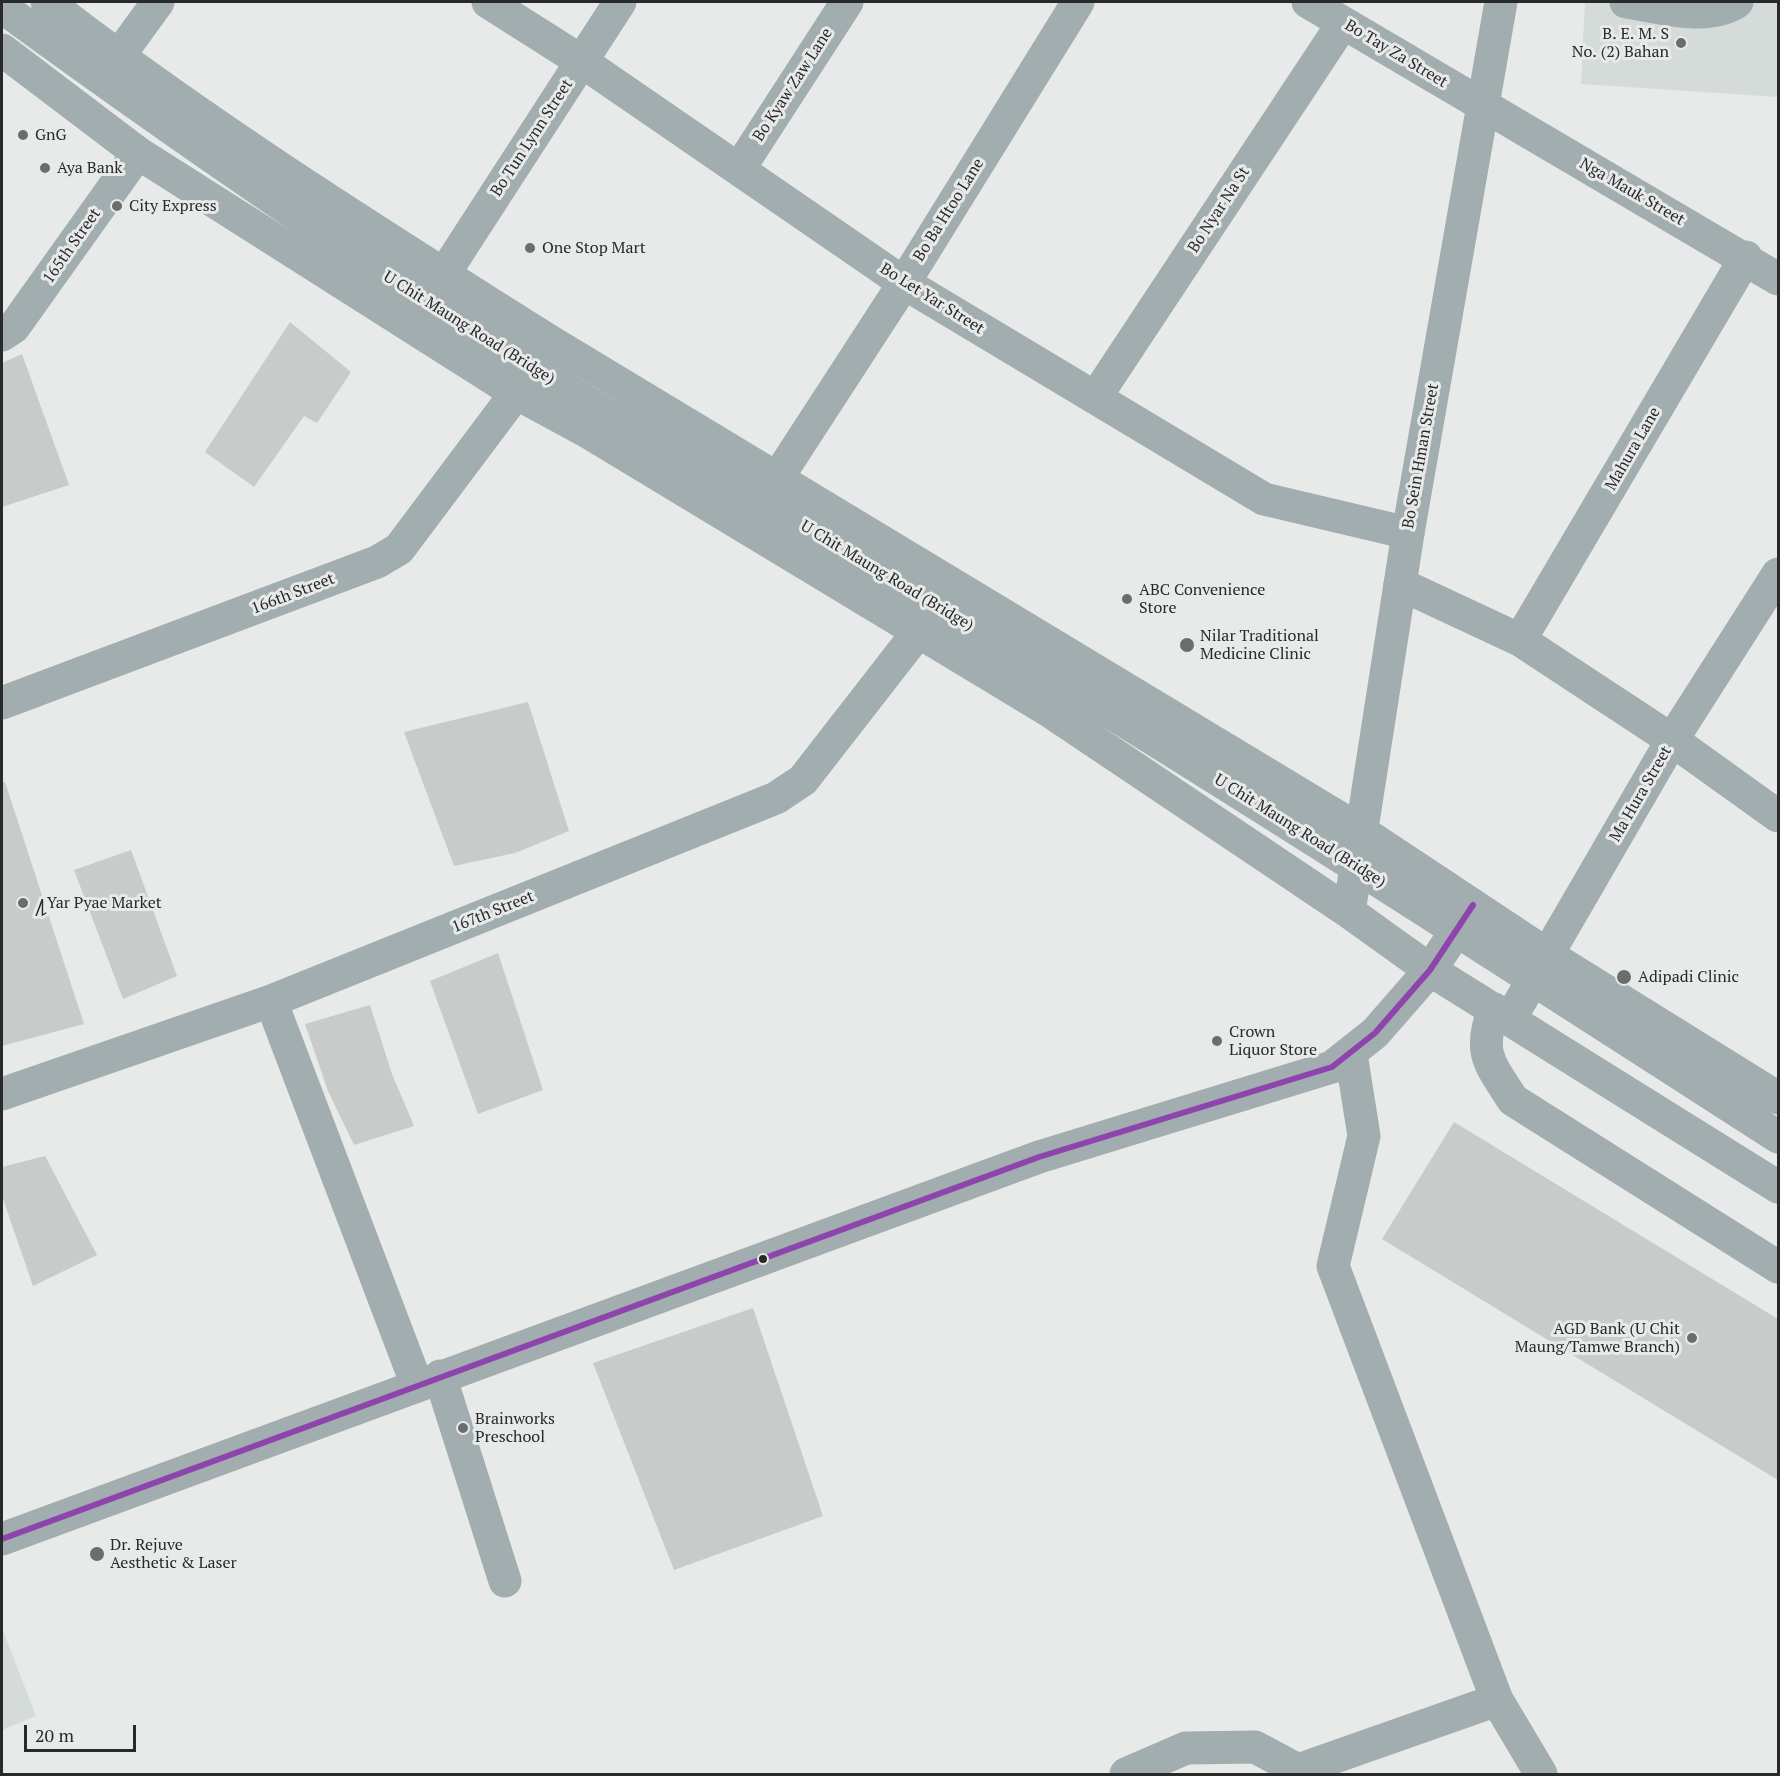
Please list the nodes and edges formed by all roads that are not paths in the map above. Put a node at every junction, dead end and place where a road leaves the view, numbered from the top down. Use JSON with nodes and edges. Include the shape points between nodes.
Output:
{"nodes":[{"id":1,"x":47,"y":2,"type":"edge"},
{"id":2,"x":158,"y":2,"type":"edge"},
{"id":3,"x":488,"y":2,"type":"edge"},
{"id":4,"x":620,"y":2,"type":"edge"},
{"id":5,"x":847,"y":2,"type":"edge"},
{"id":6,"x":1078,"y":2,"type":"edge"},
{"id":7,"x":1308,"y":2,"type":"edge"},
{"id":8,"x":1501,"y":2,"type":"edge"},
{"id":9,"x":1626,"y":2,"type":"edge"},
{"id":10,"x":1737,"y":2,"type":"edge"},
{"id":11,"x":2,"y":7,"type":"edge"},
{"id":12,"x":1343,"y":23,"type":"junction"},
{"id":13,"x":2,"y":50,"type":"edge"},
{"id":14,"x":118,"y":57,"type":"junction"},
{"id":15,"x":581,"y":61,"type":"junction"},
{"id":16,"x":1484,"y":107,"type":"junction"},
{"id":17,"x":138,"y":153,"type":"junction"},
{"id":18,"x":739,"y":169,"type":"junction"},
{"id":19,"x":1746,"y":257,"type":"junction"},
{"id":20,"x":444,"y":274,"type":"junction"},
{"id":21,"x":1779,"y":279,"type":"edge"},
{"id":22,"x":904,"y":283,"type":"junction"},
{"id":23,"x":2,"y":335,"type":"edge"},
{"id":24,"x":616,"y":381,"type":"junction"},
{"id":25,"x":516,"y":393,"type":"junction"},
{"id":26,"x":1095,"y":398,"type":"junction"},
{"id":27,"x":586,"y":431,"type":"junction"},
{"id":28,"x":778,"y":477,"type":"junction"},
{"id":29,"x":1408,"y":533,"type":"junction"},
{"id":30,"x":1779,"y":574,"type":"edge"},
{"id":31,"x":953,"y":584,"type":"junction"},
{"id":32,"x":1400,"y":584,"type":"junction"},
{"id":33,"x":919,"y":634,"type":"junction"},
{"id":34,"x":1520,"y":640,"type":"junction"},
{"id":35,"x":1083,"y":663,"type":"junction"},
{"id":36,"x":2,"y":703,"type":"edge"},
{"id":37,"x":1051,"y":712,"type":"junction"},
{"id":38,"x":1672,"y":740,"type":"junction"},
{"id":39,"x":1779,"y":816,"type":"edge"},
{"id":40,"x":1361,"y":831,"type":"junction"},
{"id":41,"x":1473,"y":905,"type":"junction"},
{"id":42,"x":1349,"y":912,"type":"junction"},
{"id":43,"x":1548,"y":955,"type":"junction"},
{"id":44,"x":1430,"y":970,"type":"junction"},
{"id":45,"x":271,"y":1001,"type":"junction"},
{"id":46,"x":1502,"y":1014,"type":"junction"},
{"id":47,"x":1660,"y":1024,"type":"junction"},
{"id":48,"x":1352,"y":1054,"type":"junction"},
{"id":49,"x":1620,"y":1088,"type":"junction"},
{"id":50,"x":2,"y":1094,"type":"edge"},
{"id":51,"x":1779,"y":1098,"type":"edge"},
{"id":52,"x":1779,"y":1137,"type":"edge"},
{"id":53,"x":1779,"y":1187,"type":"edge"},
{"id":54,"x":1779,"y":1267,"type":"edge"},
{"id":55,"x":428,"y":1380,"type":"junction"},
{"id":56,"x":2,"y":1539,"type":"edge"},
{"id":57,"x":505,"y":1581,"type":"dead end"},
{"id":58,"x":1497,"y":1700,"type":"junction"},
{"id":59,"x":1296,"y":1772,"type":"edge"},
{"id":60,"x":1126,"y":1774,"type":"edge"},
{"id":61,"x":1541,"y":1774,"type":"edge"}],
"edges":[{"from":1,"to":14,"type":"street"},
{"from":2,"to":14,"type":"street"},
{"from":3,"to":15,"type":"street","name":"Bo Let Yar Street"},
{"from":4,"to":15,"type":"street","name":"Bo Tun Lynn Street"},
{"from":5,"to":18,"type":"street","name":"Bo Kyaw Zaw Lane"},
{"from":6,"to":22,"type":"street","name":"Bo Ba Htoo Lane"},
{"from":7,"to":12,"type":"street","name":"Bo Tay Za Street"},
{"from":8,"to":16,"type":"street","name":"Bo Sein Hman Street"},
{"from":9,"to":10,"type":"street","via":[[1700,12],[1727,8]]},
{"from":11,"to":52,"type":"street","name":"U Chit Maung Road (Bridge)","bridge":true,"via":[[149,115],[402,286],[568,390],[944,609],[1336,853]]},
{"from":12,"to":16,"type":"street","name":"Bo Tay Za Street"},
{"from":12,"to":26,"type":"street","name":"Bo Nyar Na St"},
{"from":13,"to":17,"type":"street"},
{"from":14,"to":20,"type":"street"},
{"from":15,"to":18,"type":"street","name":"Bo Let Yar Street"},
{"from":15,"to":20,"type":"street","name":"Bo Tun Lynn Street"},
{"from":16,"to":19,"type":"street","name":"Nga Mauk Street"},
{"from":16,"to":29,"type":"street","name":"Bo Sein Hman Street"},
{"from":17,"to":23,"type":"street","name":"165th Street","via":[[14,327]]},
{"from":17,"to":25,"type":"street"},
{"from":18,"to":22,"type":"street","name":"Bo Let Yar Street"},
{"from":19,"to":21,"type":"street","name":"Nga Mauk Street"},
{"from":19,"to":34,"type":"street","name":"Mahura Lane"},
{"from":20,"to":24,"type":"street"},
{"from":22,"to":26,"type":"street","name":"Bo Let Yar Street"},
{"from":22,"to":28,"type":"street","name":"Bo Ba Htoo Lane"},
{"from":24,"to":27,"type":"street"},
{"from":24,"to":28,"type":"street"},
{"from":25,"to":27,"type":"street"},
{"from":25,"to":36,"type":"street","name":"166th Street","via":[[399,549],[377,562]]},
{"from":26,"to":29,"type":"street","name":"Bo Let Yar Street","via":[[1264,499]]},
{"from":27,"to":33,"type":"street"},
{"from":28,"to":31,"type":"street"},
{"from":29,"to":32,"type":"street","name":"Bo Sein Hman Street"},
{"from":30,"to":38,"type":"street","name":"Ma Hura Street"},
{"from":31,"to":33,"type":"street","name":"167th Street"},
{"from":31,"to":35,"type":"street"},
{"from":32,"to":34,"type":"street"},
{"from":32,"to":40,"type":"street","name":"Bo Sein Hman Street"},
{"from":33,"to":37,"type":"street"},
{"from":33,"to":45,"type":"street","name":"167th Street","via":[[802,780],[776,798]]},
{"from":34,"to":38,"type":"street"},
{"from":35,"to":37,"type":"street"},
{"from":35,"to":40,"type":"street"},
{"from":37,"to":42,"type":"street"},
{"from":38,"to":39,"type":"street"},
{"from":38,"to":43,"type":"street","name":"Ma Hura Street"},
{"from":40,"to":41,"type":"street"},
{"from":40,"to":42,"type":"street","name":"Bo Sein Hman Street"},
{"from":41,"to":43,"type":"street"},
{"from":41,"to":44,"type":"street"},
{"from":42,"to":44,"type":"street"},
{"from":43,"to":46,"type":"street","name":"Ma Hura Street"},
{"from":43,"to":47,"type":"street"},
{"from":44,"to":46,"type":"street"},
{"from":44,"to":48,"type":"street","via":[[1376,1033]]},
{"from":45,"to":50,"type":"street","name":"167th Street"},
{"from":45,"to":55,"type":"street"},
{"from":46,"to":49,"type":"street"},
{"from":46,"to":54,"type":"street","name":"Ma Hura Street","via":[[1488,1026],[1486,1059],[1513,1100]]},
{"from":47,"to":49,"type":"street"},
{"from":47,"to":51,"type":"street"},
{"from":48,"to":55,"type":"street","via":[[1332,1067],[1039,1157]]},
{"from":48,"to":58,"type":"street","via":[[1364,1136],[1333,1266]]},
{"from":49,"to":53,"type":"street"},
{"from":55,"to":56,"type":"street"},
{"from":55,"to":57,"type":"street"},
{"from":58,"to":59,"type":"street"},
{"from":58,"to":61,"type":"street"},
{"from":59,"to":60,"type":"street","via":[[1255,1747],[1186,1748]]}]}
